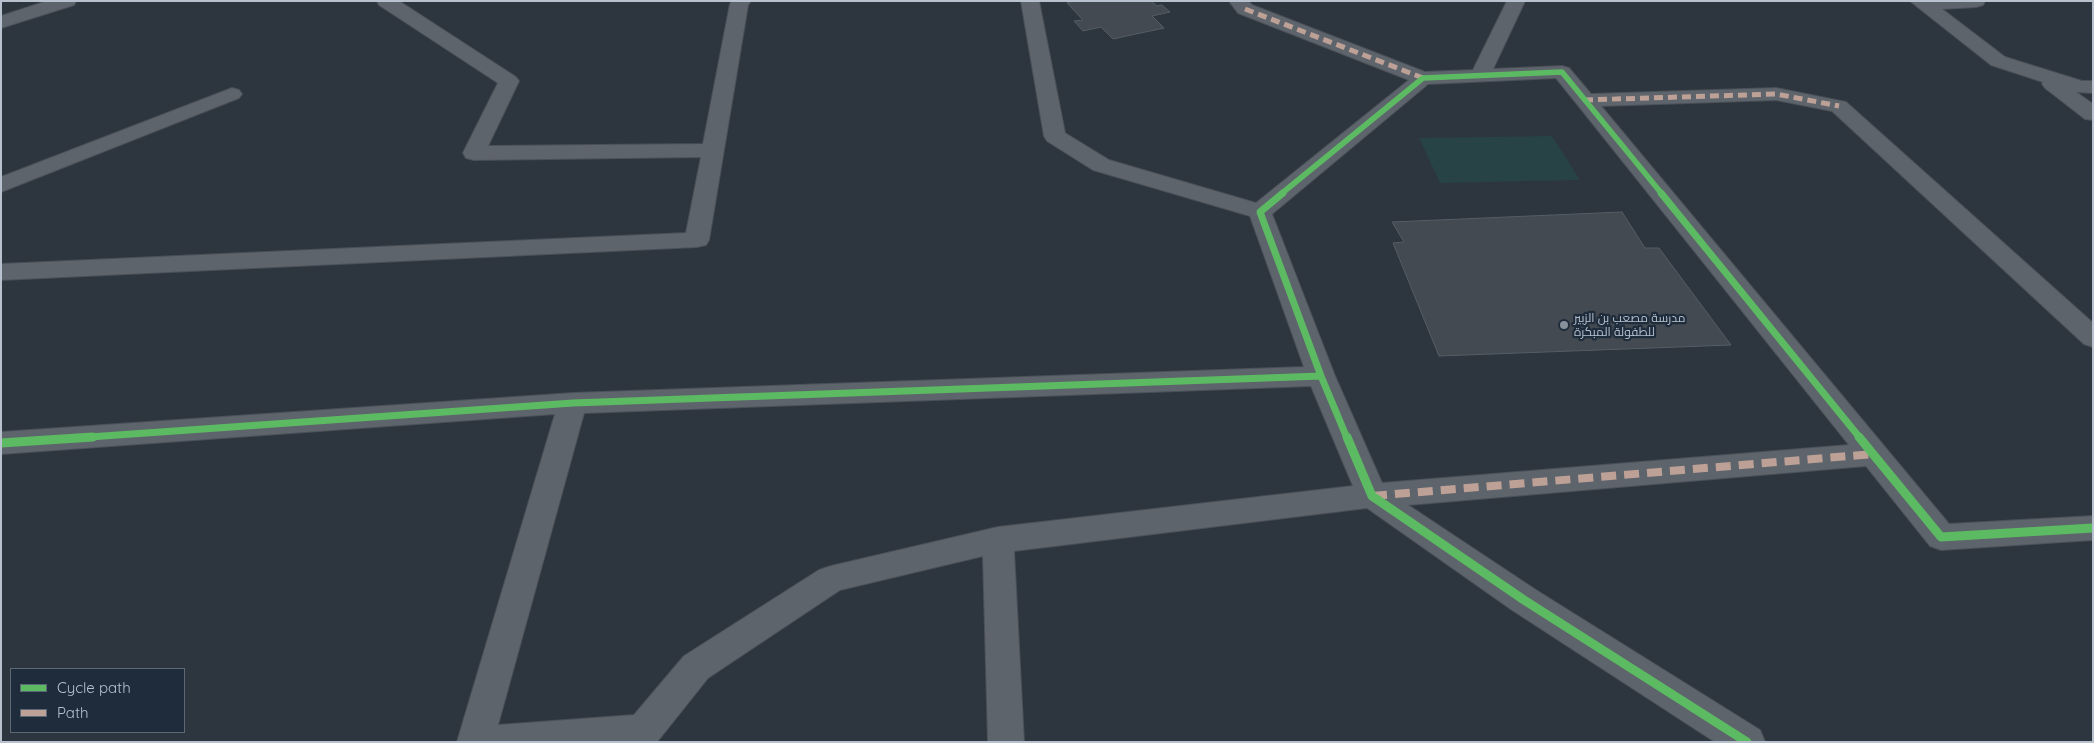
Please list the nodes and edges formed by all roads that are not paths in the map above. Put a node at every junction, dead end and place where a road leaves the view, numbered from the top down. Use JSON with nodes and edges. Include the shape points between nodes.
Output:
{"nodes":[{"id":1,"x":67,"y":1,"type":"edge"},
{"id":2,"x":386,"y":1,"type":"edge"},
{"id":3,"x":742,"y":1,"type":"edge"},
{"id":4,"x":1030,"y":1,"type":"edge"},
{"id":5,"x":1238,"y":1,"type":"edge"},
{"id":6,"x":1516,"y":1,"type":"edge"},
{"id":7,"x":1976,"y":1,"type":"edge"},
{"id":8,"x":1922,"y":3,"type":"edge"},
{"id":9,"x":49,"y":4,"type":"edge"},
{"id":10,"x":1,"y":22,"type":"edge"},
{"id":11,"x":2035,"y":72,"type":"junction"},
{"id":12,"x":1480,"y":76,"type":"junction"},
{"id":13,"x":1422,"y":78,"type":"junction"},
{"id":14,"x":2093,"y":87,"type":"edge"},
{"id":15,"x":232,"y":94,"type":"dead end"},
{"id":16,"x":1584,"y":100,"type":"junction"},
{"id":17,"x":2093,"y":114,"type":"edge"},
{"id":18,"x":714,"y":150,"type":"junction"},
{"id":19,"x":1,"y":185,"type":"edge"},
{"id":20,"x":1260,"y":212,"type":"junction"},
{"id":21,"x":1,"y":272,"type":"edge"},
{"id":22,"x":2093,"y":338,"type":"edge"},
{"id":23,"x":1321,"y":376,"type":"junction"},
{"id":24,"x":572,"y":403,"type":"junction"},
{"id":25,"x":1,"y":443,"type":"edge"},
{"id":26,"x":1873,"y":454,"type":"junction"},
{"id":27,"x":1372,"y":496,"type":"junction"},
{"id":28,"x":2093,"y":528,"type":"edge"},
{"id":29,"x":998,"y":540,"type":"junction"},
{"id":30,"x":641,"y":737,"type":"edge"},
{"id":31,"x":475,"y":742,"type":"edge"},
{"id":32,"x":496,"y":742,"type":"edge"},
{"id":33,"x":1006,"y":742,"type":"edge"},
{"id":34,"x":1747,"y":742,"type":"edge"}],
"edges":[{"from":1,"to":9,"type":"street"},
{"from":2,"to":18,"type":"street","via":[[509,81],[474,153]]},
{"from":3,"to":18,"type":"street"},
{"from":4,"to":20,"type":"street","via":[[1055,136],[1101,165]]},
{"from":5,"to":13,"type":"street","via":[[1245,9]]},
{"from":6,"to":12,"type":"street"},
{"from":7,"to":8,"type":"street"},
{"from":8,"to":11,"type":"street","via":[[1998,61]]},
{"from":9,"to":10,"type":"street"},
{"from":11,"to":14,"type":"street","via":[[2081,87]]},
{"from":11,"to":17,"type":"street"},
{"from":12,"to":13,"type":"street"},
{"from":12,"to":16,"type":"street","via":[[1562,72]]},
{"from":13,"to":20,"type":"street"},
{"from":15,"to":19,"type":"street"},
{"from":16,"to":22,"type":"street","via":[[1776,94],[1839,106]]},
{"from":16,"to":26,"type":"street"},
{"from":18,"to":21,"type":"street","via":[[697,240]]},
{"from":20,"to":23,"type":"street"},
{"from":23,"to":24,"type":"street"},
{"from":23,"to":27,"type":"street"},
{"from":24,"to":25,"type":"street"},
{"from":24,"to":31,"type":"street"},
{"from":26,"to":27,"type":"street"},
{"from":26,"to":28,"type":"street","via":[[1941,537]]},
{"from":27,"to":29,"type":"street"},
{"from":27,"to":34,"type":"street","via":[[1524,600]]},
{"from":29,"to":30,"type":"street","via":[[831,579],[696,667]]},
{"from":29,"to":33,"type":"street"},
{"from":30,"to":32,"type":"street"}]}
